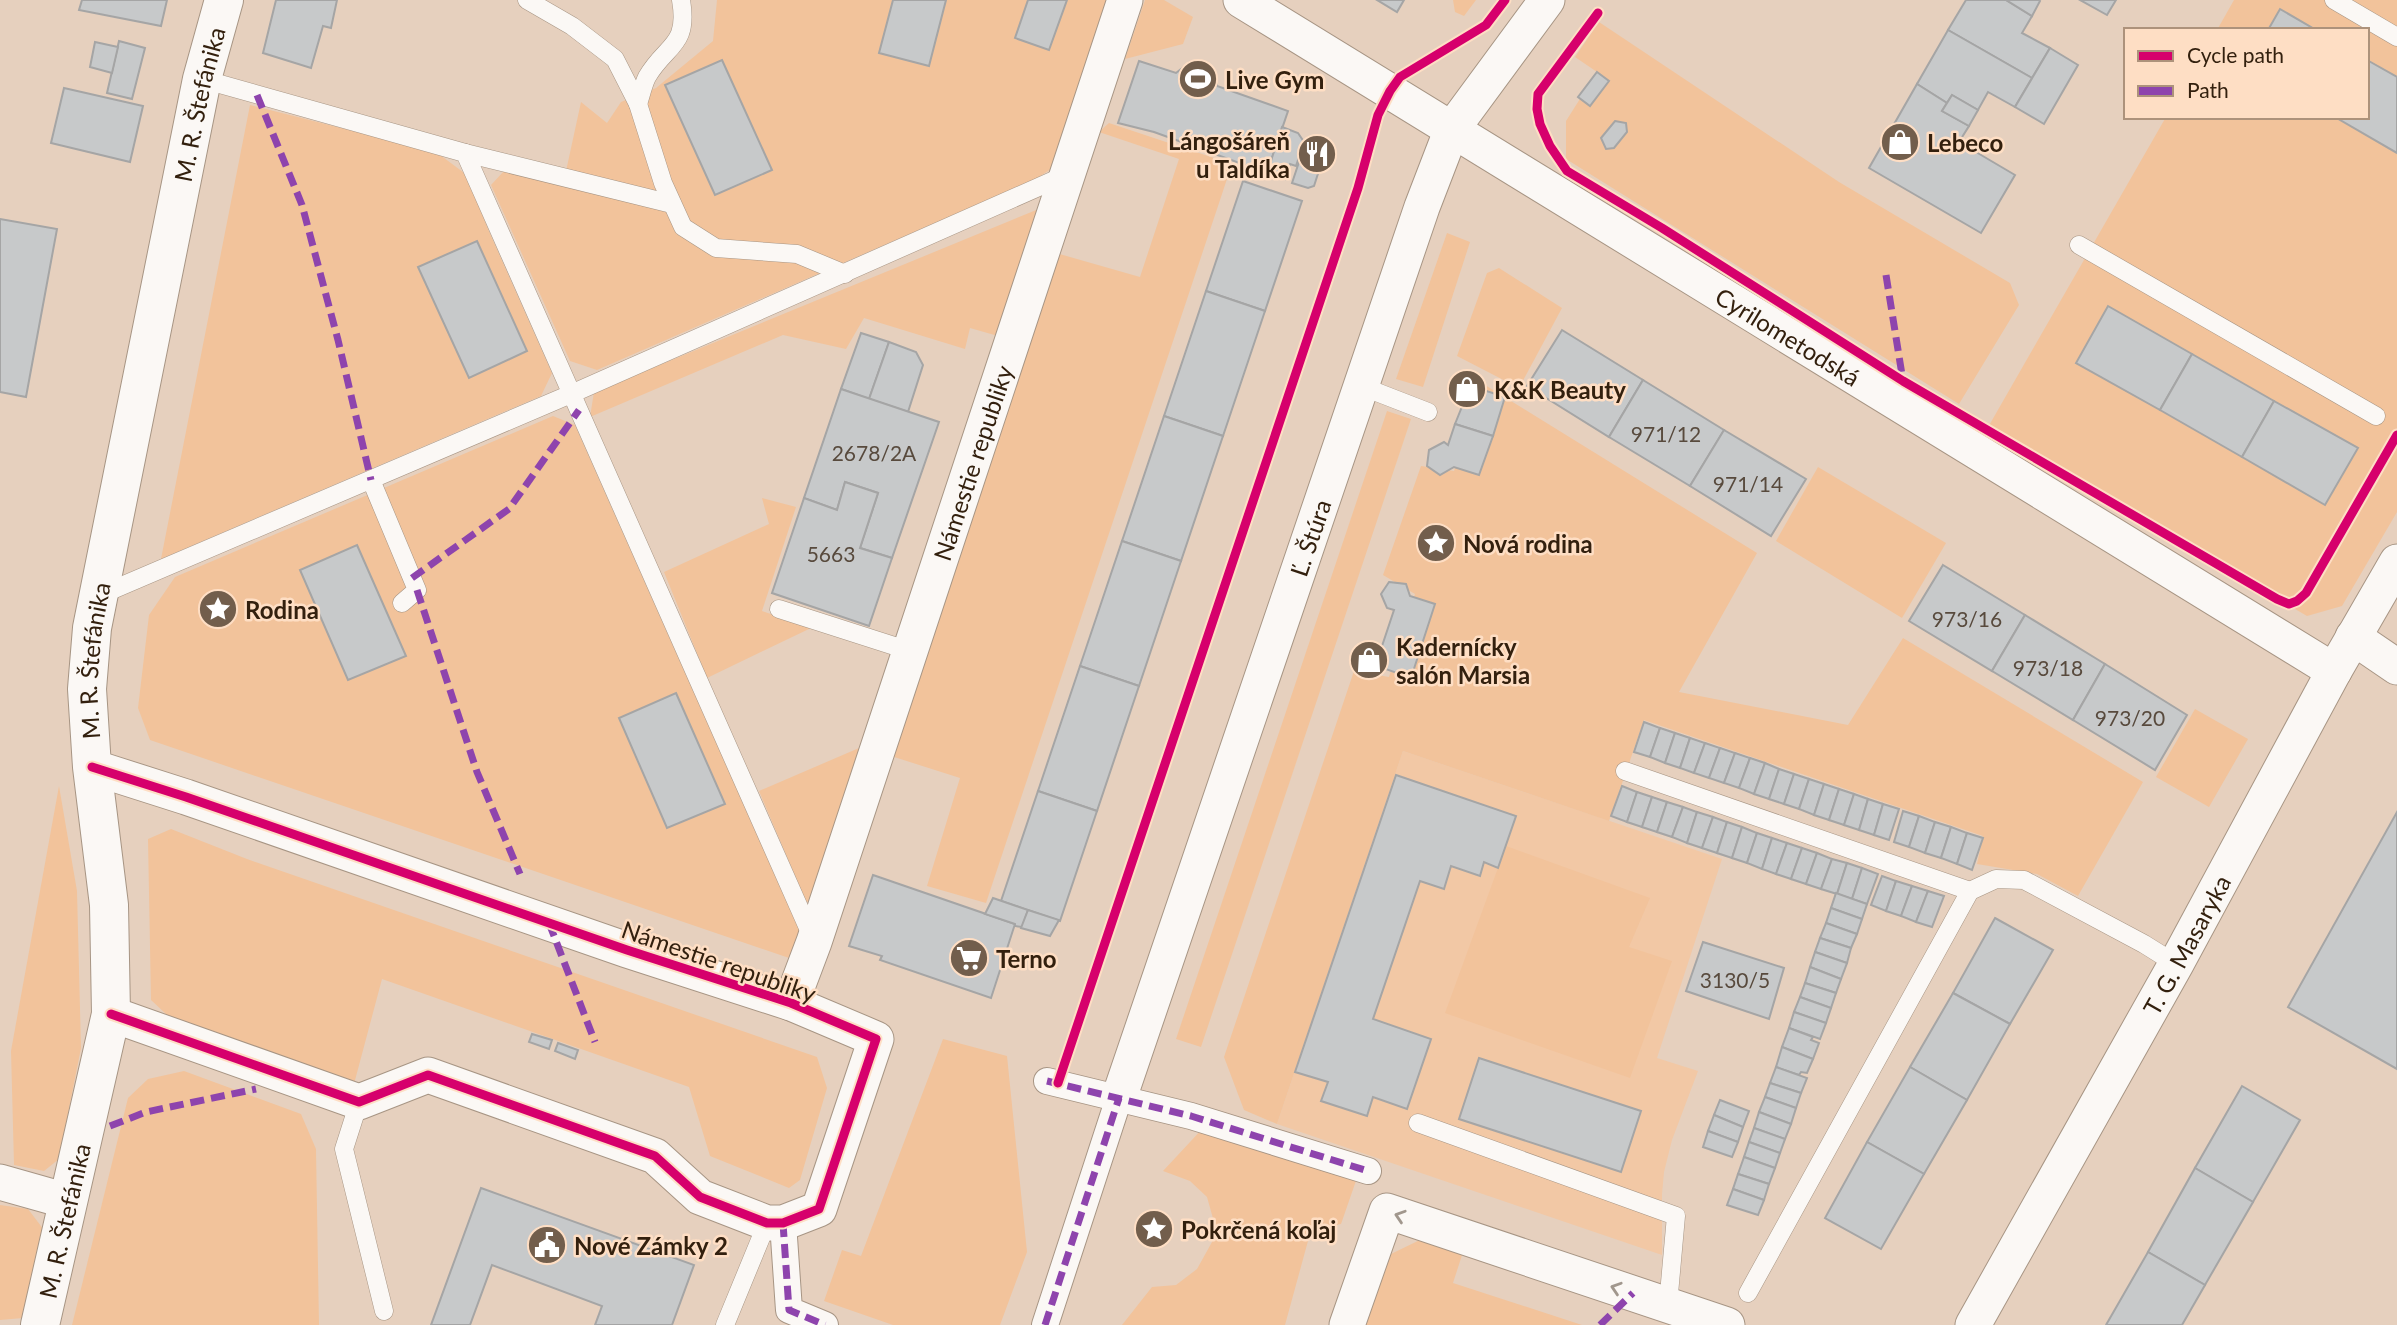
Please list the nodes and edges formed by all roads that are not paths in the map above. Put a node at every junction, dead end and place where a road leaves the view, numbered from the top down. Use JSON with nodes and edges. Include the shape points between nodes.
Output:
{"nodes":[{"id":1,"x":224,"y":0,"type":"edge"},
{"id":2,"x":527,"y":0,"type":"edge"},
{"id":3,"x":681,"y":0,"type":"edge"},
{"id":4,"x":1125,"y":0,"type":"edge"},
{"id":5,"x":1241,"y":0,"type":"edge"},
{"id":6,"x":1547,"y":0,"type":"edge"},
{"id":7,"x":2334,"y":0,"type":"edge"},
{"id":8,"x":2397,"y":37,"type":"edge"},
{"id":9,"x":202,"y":79,"type":"junction"},
{"id":10,"x":638,"y":104,"type":"junction"},
{"id":11,"x":1452,"y":129,"type":"junction"},
{"id":12,"x":465,"y":153,"type":"junction"},
{"id":13,"x":1068,"y":174,"type":"junction"},
{"id":14,"x":672,"y":204,"type":"junction"},
{"id":15,"x":2079,"y":245,"type":"dead end"},
{"id":16,"x":845,"y":274,"type":"junction"},
{"id":17,"x":1361,"y":386,"type":"junction"},
{"id":18,"x":571,"y":394,"type":"junction"},
{"id":19,"x":1428,"y":412,"type":"dead end"},
{"id":20,"x":2376,"y":416,"type":"dead end"},
{"id":21,"x":371,"y":480,"type":"junction"},
{"id":22,"x":2397,"y":562,"type":"edge"},
{"id":23,"x":98,"y":596,"type":"junction"},
{"id":24,"x":402,"y":603,"type":"dead end"},
{"id":25,"x":779,"y":609,"type":"dead end"},
{"id":26,"x":2354,"y":637,"type":"junction"},
{"id":27,"x":910,"y":651,"type":"junction"},
{"id":28,"x":2397,"y":667,"type":"edge"},
{"id":29,"x":2334,"y":671,"type":"junction"},
{"id":30,"x":92,"y":767,"type":"junction"},
{"id":31,"x":1625,"y":771,"type":"dead end"},
{"id":32,"x":1969,"y":891,"type":"junction"},
{"id":33,"x":814,"y":942,"type":"junction"},
{"id":34,"x":2176,"y":964,"type":"junction"},
{"id":35,"x":791,"y":1003,"type":"junction"},
{"id":36,"x":111,"y":1014,"type":"junction"},
{"id":37,"x":1047,"y":1081,"type":"dead end"},
{"id":38,"x":1119,"y":1098,"type":"junction"},
{"id":39,"x":359,"y":1101,"type":"junction"},
{"id":40,"x":1418,"y":1123,"type":"dead end"},
{"id":41,"x":1368,"y":1171,"type":"dead end"},
{"id":42,"x":0,"y":1182,"type":"edge"},
{"id":43,"x":67,"y":1201,"type":"junction"},
{"id":44,"x":775,"y":1223,"type":"junction"},
{"id":45,"x":1748,"y":1293,"type":"dead end"},
{"id":46,"x":1668,"y":1305,"type":"junction"},
{"id":47,"x":384,"y":1311,"type":"dead end"},
{"id":48,"x":40,"y":1325,"type":"edge"},
{"id":49,"x":725,"y":1325,"type":"edge"},
{"id":50,"x":825,"y":1325,"type":"edge"},
{"id":51,"x":1045,"y":1325,"type":"edge"},
{"id":52,"x":1347,"y":1325,"type":"edge"},
{"id":53,"x":1727,"y":1325,"type":"edge"},
{"id":54,"x":1973,"y":1325,"type":"edge"}],
"edges":[{"from":1,"to":9,"type":"street","name":"M. R. Štefánika"},
{"from":2,"to":10,"type":"lane","via":[[615,59]]},
{"from":3,"to":10,"type":"lane","via":[[680,38],[647,77]]},
{"from":4,"to":13,"type":"street","name":"Námestie republiky"},
{"from":5,"to":11,"type":"street","name":"Cyrilometodská"},
{"from":6,"to":11,"type":"street","name":"Ľ. Štúra"},
{"from":7,"to":8,"type":"lane"},
{"from":9,"to":12,"type":"lane"},
{"from":9,"to":23,"type":"street","name":"M. R. Štefánika"},
{"from":10,"to":14,"type":"lane"},
{"from":11,"to":17,"type":"street","name":"Ľ. Štúra"},
{"from":11,"to":29,"type":"street","name":"Cyrilometodská"},
{"from":12,"to":14,"type":"lane"},
{"from":12,"to":18,"type":"lane"},
{"from":13,"to":16,"type":"lane"},
{"from":13,"to":27,"type":"street","name":"Námestie republiky"},
{"from":14,"to":16,"type":"lane","via":[[683,227],[716,248],[797,254]]},
{"from":15,"to":20,"type":"lane"},
{"from":16,"to":18,"type":"lane"},
{"from":17,"to":19,"type":"lane"},
{"from":17,"to":38,"type":"street","name":"Ľ. Štúra"},
{"from":18,"to":21,"type":"lane"},
{"from":18,"to":33,"type":"lane"},
{"from":21,"to":23,"type":"lane"},
{"from":21,"to":24,"type":"lane","via":[[417,590]]},
{"from":22,"to":26,"type":"street","name":"T. G. Masaryka"},
{"from":23,"to":30,"type":"street","name":"M. R. Štefánika","via":[[87,689]]},
{"from":25,"to":27,"type":"lane"},
{"from":26,"to":28,"type":"street"},
{"from":26,"to":29,"type":"street","name":"T. G. Masaryka"},
{"from":27,"to":33,"type":"street","name":"Námestie republiky"},
{"from":29,"to":34,"type":"street","name":"T. G. Masaryka"},
{"from":30,"to":35,"type":"street","name":"Námestie republiky"},
{"from":30,"to":36,"type":"street","name":"M. R. Štefánika","via":[[109,905]]},
{"from":31,"to":32,"type":"lane"},
{"from":32,"to":34,"type":"lane","via":[[1996,878],[2024,880]]},
{"from":32,"to":45,"type":"lane"},
{"from":33,"to":35,"type":"street","name":"Námestie republiky"},
{"from":34,"to":54,"type":"street","name":"T. G. Masaryka"},
{"from":35,"to":44,"type":"street","name":"Námestie republiky","via":[[876,1039],[819,1209]]},
{"from":36,"to":39,"type":"street"},
{"from":36,"to":43,"type":"street","name":"M. R. Štefánika"},
{"from":37,"to":38,"type":"street"},
{"from":38,"to":41,"type":"street"},
{"from":38,"to":51,"type":"street"},
{"from":39,"to":44,"type":"street","via":[[428,1075],[655,1156],[701,1197]]},
{"from":39,"to":47,"type":"lane","via":[[344,1149]]},
{"from":40,"to":46,"type":"lane","via":[[1676,1216]]},
{"from":42,"to":43,"type":"street"},
{"from":43,"to":48,"type":"street","name":"M. R. Štefánika"},
{"from":44,"to":49,"type":"lane"},
{"from":44,"to":50,"type":"street","via":[[789,1310]]},
{"from":46,"to":52,"type":"street","one_way":true,"via":[[1387,1211]]},
{"from":46,"to":53,"type":"street"}]}
